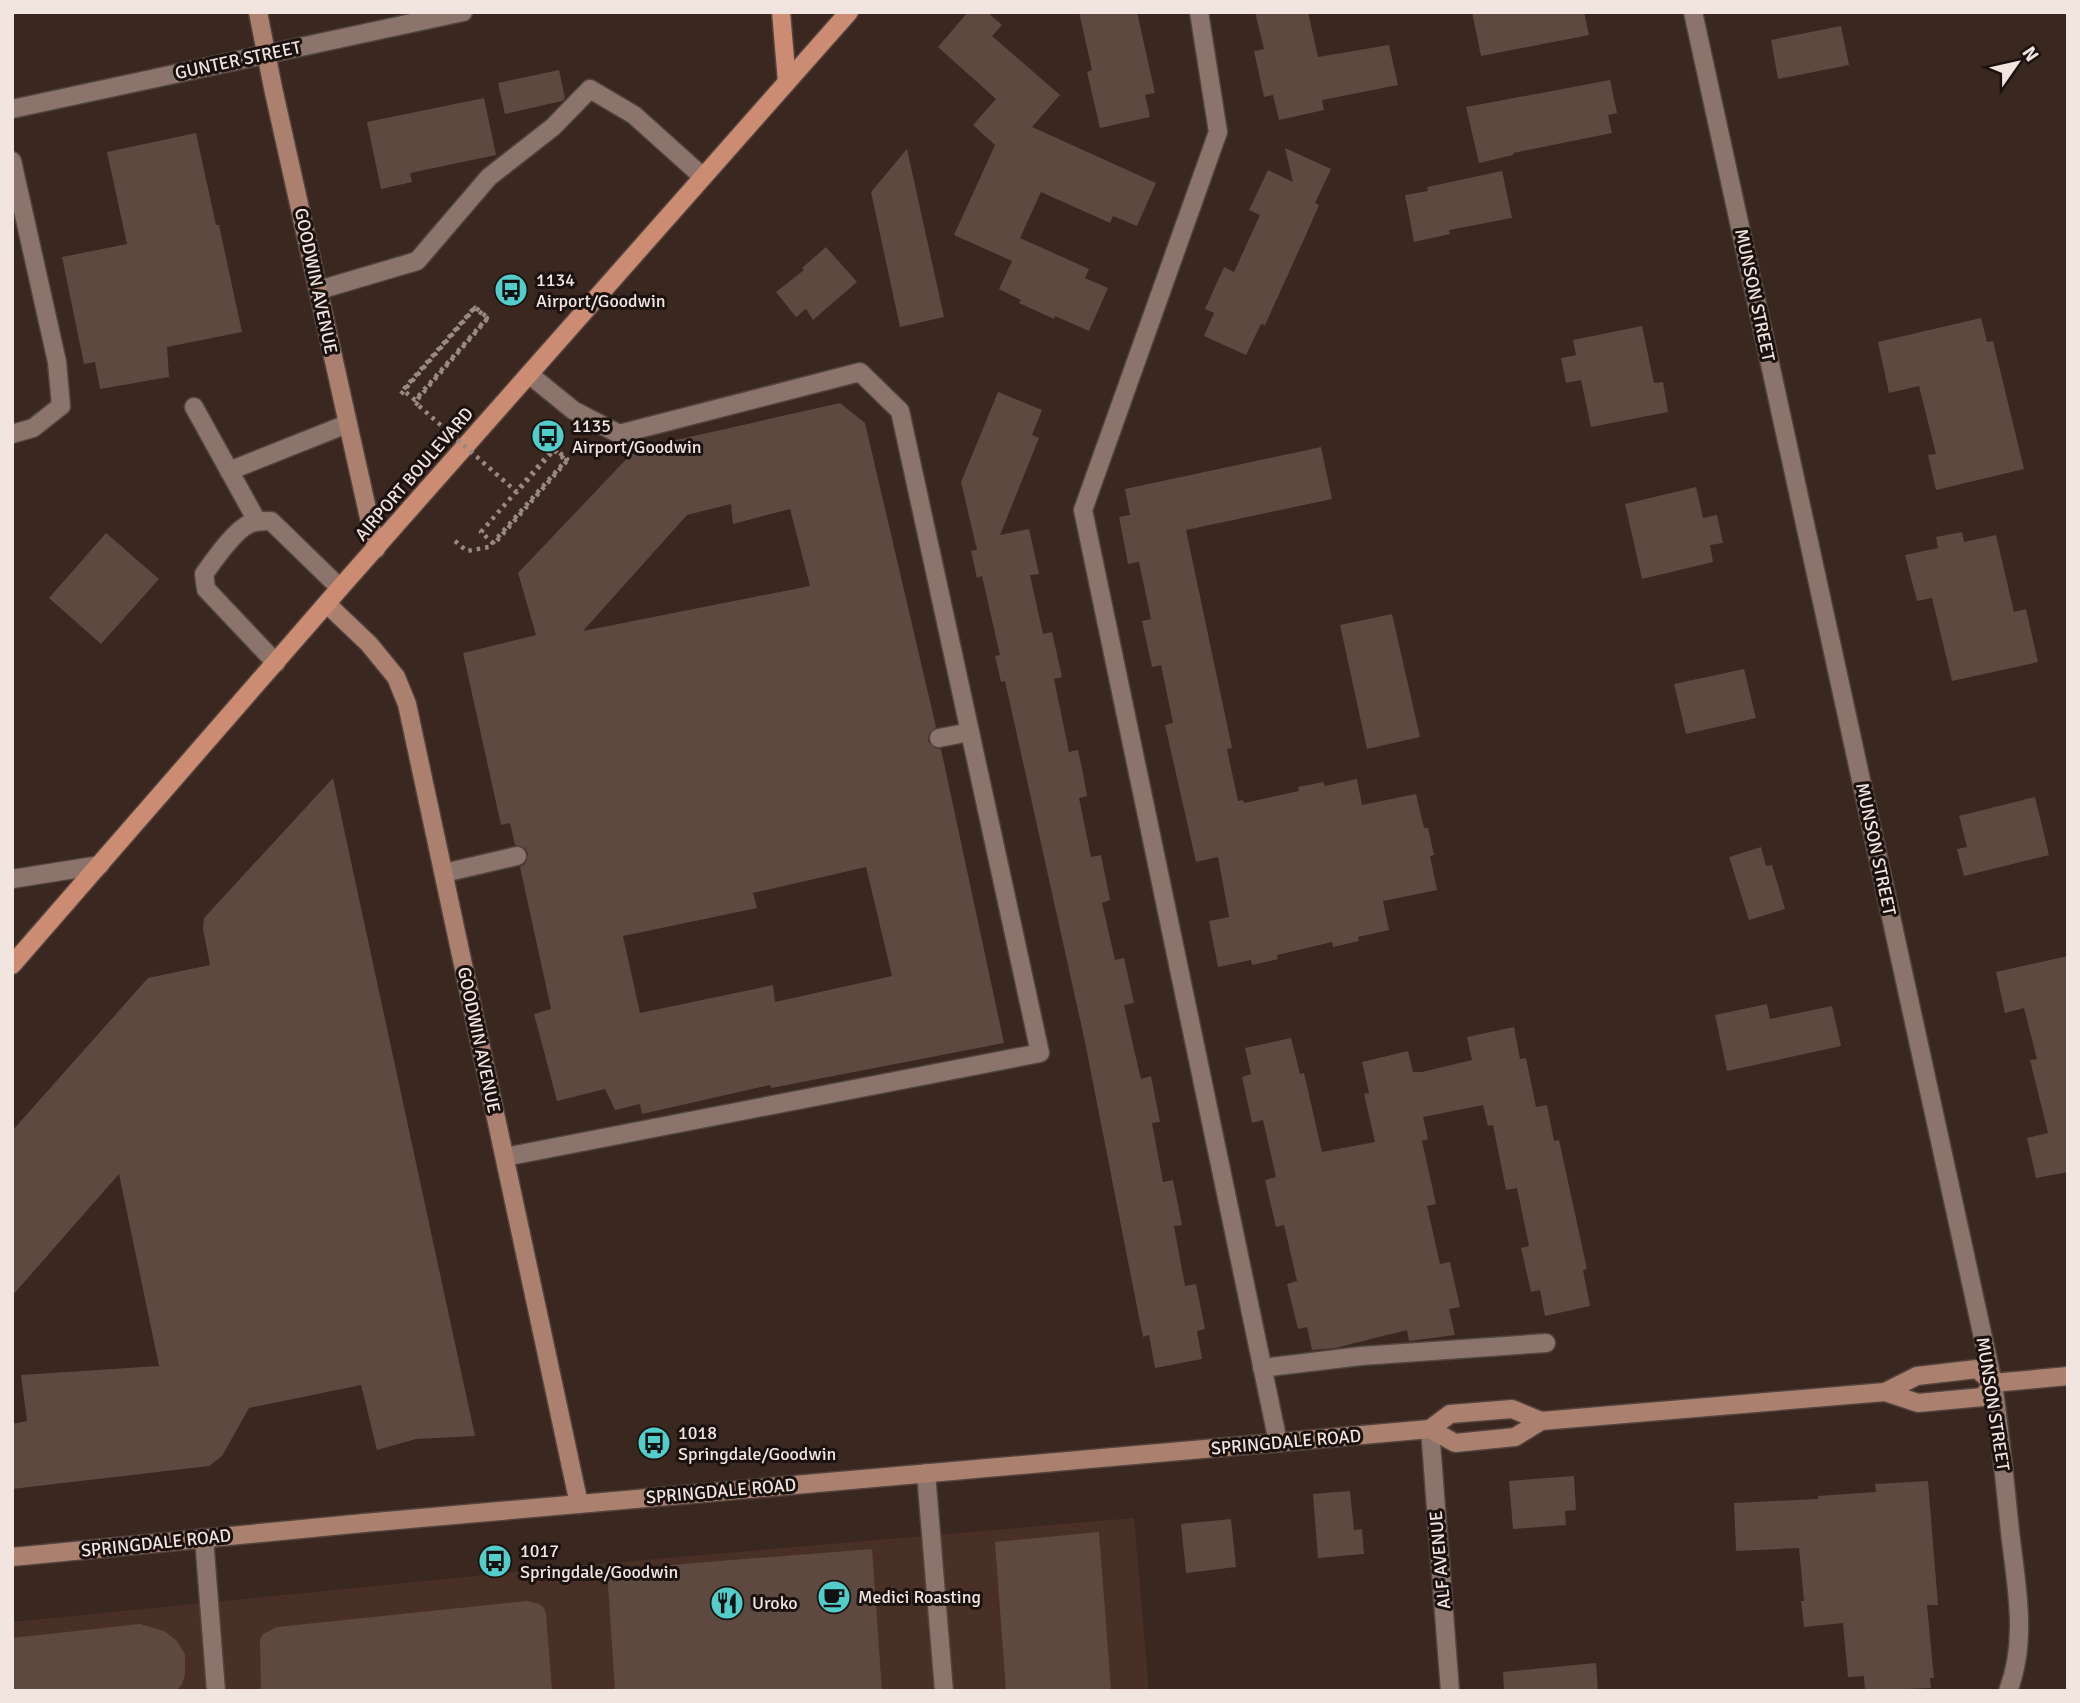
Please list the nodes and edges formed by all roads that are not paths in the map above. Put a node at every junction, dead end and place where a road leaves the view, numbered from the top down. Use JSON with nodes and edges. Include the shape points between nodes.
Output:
{"nodes":[{"id":1,"x":258,"y":12,"type":"edge"},
{"id":2,"x":463,"y":12,"type":"edge"},
{"id":3,"x":781,"y":12,"type":"edge"},
{"id":4,"x":849,"y":12,"type":"edge"},
{"id":5,"x":1199,"y":12,"type":"edge"},
{"id":6,"x":1693,"y":12,"type":"edge"},
{"id":7,"x":266,"y":54,"type":"junction"},
{"id":8,"x":786,"y":82,"type":"junction"},
{"id":9,"x":12,"y":109,"type":"edge"},
{"id":10,"x":12,"y":161,"type":"edge"},
{"id":11,"x":703,"y":177,"type":"junction"},
{"id":12,"x":319,"y":290,"type":"junction"},
{"id":13,"x":530,"y":375,"type":"junction"},
{"id":14,"x":194,"y":407,"type":"dead end"},
{"id":15,"x":347,"y":424,"type":"junction"},
{"id":16,"x":12,"y":434,"type":"edge"},
{"id":17,"x":229,"y":471,"type":"junction"},
{"id":18,"x":257,"y":521,"type":"junction"},
{"id":19,"x":376,"y":549,"type":"junction"},
{"id":20,"x":340,"y":588,"type":"junction"},
{"id":21,"x":327,"y":604,"type":"junction"},
{"id":22,"x":276,"y":663,"type":"junction"},
{"id":23,"x":970,"y":732,"type":"junction"},
{"id":24,"x":939,"y":738,"type":"dead end"},
{"id":25,"x":517,"y":856,"type":"dead end"},
{"id":26,"x":100,"y":865,"type":"junction"},
{"id":27,"x":444,"y":873,"type":"junction"},
{"id":28,"x":12,"y":879,"type":"edge"},
{"id":29,"x":12,"y":965,"type":"edge"},
{"id":30,"x":505,"y":1157,"type":"junction"},
{"id":31,"x":1546,"y":1343,"type":"dead end"},
{"id":32,"x":1262,"y":1368,"type":"junction"},
{"id":33,"x":2068,"y":1376,"type":"edge"},
{"id":34,"x":1993,"y":1383,"type":"junction"},
{"id":35,"x":1885,"y":1392,"type":"junction"},
{"id":36,"x":1541,"y":1421,"type":"junction"},
{"id":37,"x":1430,"y":1429,"type":"junction"},
{"id":38,"x":1278,"y":1442,"type":"junction"},
{"id":39,"x":926,"y":1473,"type":"junction"},
{"id":40,"x":579,"y":1504,"type":"junction"},
{"id":41,"x":204,"y":1538,"type":"junction"},
{"id":42,"x":12,"y":1557,"type":"edge"},
{"id":43,"x":215,"y":1691,"type":"edge"},
{"id":44,"x":944,"y":1691,"type":"edge"},
{"id":45,"x":1450,"y":1691,"type":"edge"},
{"id":46,"x":2008,"y":1691,"type":"edge"}],
"edges":[{"from":1,"to":7,"type":"main road","name":"GOODWIN AVENUE"},
{"from":2,"to":7,"type":"street","name":"GUNTER STREET"},
{"from":3,"to":8,"type":"main road"},
{"from":4,"to":8,"type":"main road","name":"AIRPORT BOULEVARD"},
{"from":5,"to":32,"type":"street","via":[[1218,132],[1083,510]]},
{"from":6,"to":34,"type":"street","name":"MUNSON STREET"},
{"from":7,"to":9,"type":"street","name":"GUNTER STREET"},
{"from":7,"to":12,"type":"main road","name":"GOODWIN AVENUE"},
{"from":8,"to":11,"type":"main road","name":"AIRPORT BOULEVARD"},
{"from":10,"to":16,"type":"street","via":[[57,362],[61,406],[33,428]]},
{"from":11,"to":12,"type":"street","via":[[634,115],[590,89],[553,127],[489,177],[417,261]]},
{"from":11,"to":13,"type":"main road","name":"AIRPORT BOULEVARD"},
{"from":12,"to":15,"type":"main road","name":"GOODWIN AVENUE"},
{"from":13,"to":19,"type":"main road","name":"AIRPORT BOULEVARD"},
{"from":13,"to":23,"type":"street","via":[[573,410],[619,434],[860,372],[900,411]]},
{"from":14,"to":17,"type":"street"},
{"from":15,"to":17,"type":"street"},
{"from":15,"to":19,"type":"main road","name":"GOODWIN AVENUE"},
{"from":17,"to":18,"type":"street"},
{"from":18,"to":20,"type":"street","via":[[271,521]]},
{"from":18,"to":22,"type":"street","via":[[244,527],[204,574],[206,589]]},
{"from":19,"to":20,"type":"main road","name":"AIRPORT BOULEVARD"},
{"from":20,"to":21,"type":"main road","name":"AIRPORT BOULEVARD"},
{"from":21,"to":22,"type":"main road","name":"AIRPORT BOULEVARD"},
{"from":21,"to":27,"type":"main road","name":"GOODWIN AVENUE","via":[[396,677],[407,704]]},
{"from":22,"to":26,"type":"main road","name":"AIRPORT BOULEVARD"},
{"from":23,"to":24,"type":"street"},
{"from":23,"to":30,"type":"street","via":[[1040,1052]]},
{"from":25,"to":27,"type":"street"},
{"from":26,"to":28,"type":"street"},
{"from":26,"to":29,"type":"main road","name":"AIRPORT BOULEVARD"},
{"from":27,"to":30,"type":"main road","name":"GOODWIN AVENUE"},
{"from":30,"to":40,"type":"main road","name":"GOODWIN AVENUE"},
{"from":31,"to":32,"type":"street"},
{"from":32,"to":38,"type":"street"},
{"from":33,"to":34,"type":"main road","name":"SPRINGDALE ROAD"},
{"from":34,"to":35,"type":"main road","name":"SPRINGDALE ROAD","via":[[1983,1397],[1918,1403]]},
{"from":34,"to":35,"type":"main road","name":"SPRINGDALE ROAD","via":[[1978,1369],[1917,1376]]},
{"from":34,"to":46,"type":"street","name":"MUNSON STREET","via":[[2020,1627]]},
{"from":35,"to":36,"type":"main road","name":"SPRINGDALE ROAD"},
{"from":36,"to":37,"type":"main road","name":"SPRINGDALE ROAD","via":[[1512,1409],[1450,1414]]},
{"from":36,"to":37,"type":"main road","name":"SPRINGDALE ROAD","via":[[1515,1437],[1455,1443]]},
{"from":37,"to":38,"type":"main road","name":"SPRINGDALE ROAD"},
{"from":37,"to":45,"type":"street","name":"ALF AVENUE"},
{"from":38,"to":39,"type":"main road","name":"SPRINGDALE ROAD"},
{"from":39,"to":40,"type":"main road","name":"SPRINGDALE ROAD"},
{"from":39,"to":44,"type":"street"},
{"from":40,"to":41,"type":"main road","name":"SPRINGDALE ROAD"},
{"from":41,"to":42,"type":"main road","name":"SPRINGDALE ROAD"},
{"from":41,"to":43,"type":"street"}]}
